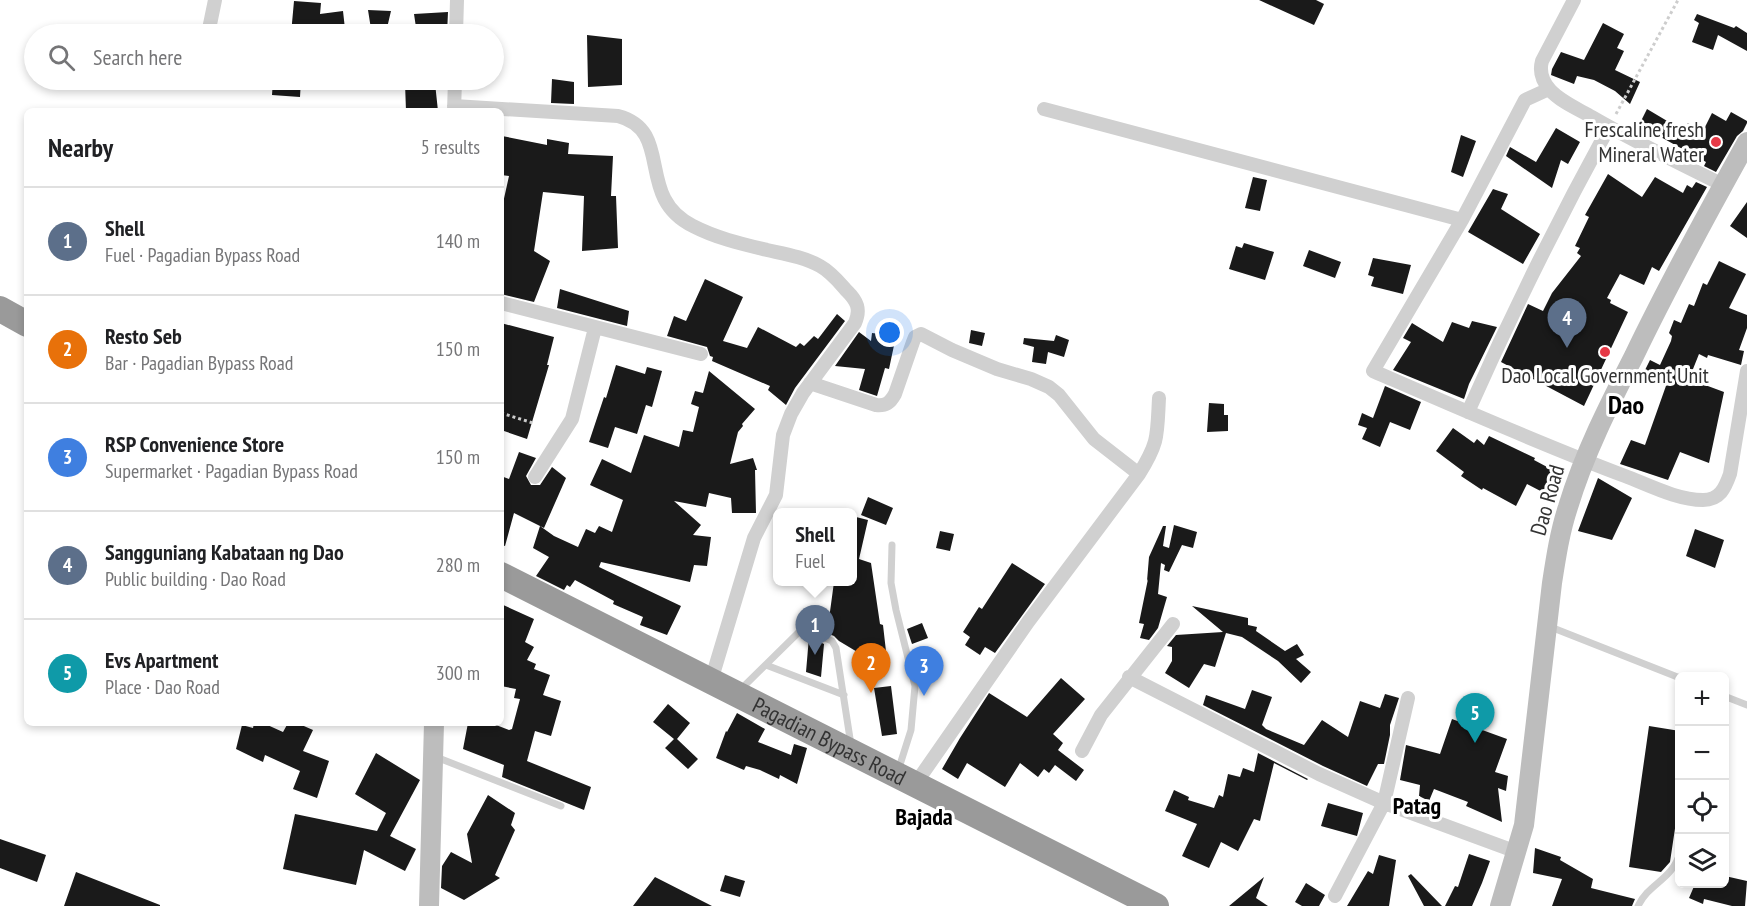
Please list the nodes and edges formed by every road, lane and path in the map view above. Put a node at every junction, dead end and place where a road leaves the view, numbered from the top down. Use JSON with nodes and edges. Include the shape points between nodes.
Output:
{"nodes":[{"id":1,"x":215,"y":0,"type":"edge"},
{"id":2,"x":457,"y":0,"type":"edge"},
{"id":3,"x":1574,"y":0,"type":"edge"},
{"id":4,"x":1678,"y":0,"type":"edge"},
{"id":5,"x":209,"y":24,"type":"edge"},
{"id":6,"x":456,"y":24,"type":"edge"},
{"id":7,"x":1549,"y":88,"type":"junction"},
{"id":8,"x":455,"y":90,"type":"edge"},
{"id":9,"x":454,"y":108,"type":"edge"},
{"id":10,"x":1044,"y":109,"type":"dead end"},
{"id":11,"x":504,"y":111,"type":"edge"},
{"id":12,"x":1609,"y":127,"type":"junction"},
{"id":13,"x":1747,"y":142,"type":"edge"},
{"id":14,"x":1723,"y":185,"type":"junction"},
{"id":15,"x":1462,"y":220,"type":"junction"},
{"id":16,"x":504,"y":304,"type":"edge"},
{"id":17,"x":0,"y":309,"type":"edge"},
{"id":18,"x":24,"y":322,"type":"edge"},
{"id":19,"x":595,"y":328,"type":"junction"},
{"id":20,"x":701,"y":354,"type":"dead end"},
{"id":21,"x":1747,"y":371,"type":"edge"},
{"id":22,"x":810,"y":383,"type":"junction"},
{"id":23,"x":1159,"y":398,"type":"dead end"},
{"id":24,"x":1468,"y":412,"type":"junction"},
{"id":25,"x":504,"y":414,"type":"edge"},
{"id":26,"x":533,"y":423,"type":"dead end"},
{"id":27,"x":1584,"y":460,"type":"junction"},
{"id":28,"x":1138,"y":474,"type":"junction"},
{"id":29,"x":535,"y":477,"type":"dead end"},
{"id":30,"x":892,"y":545,"type":"dead end"},
{"id":31,"x":504,"y":577,"type":"edge"},
{"id":32,"x":1173,"y":624,"type":"dead end"},
{"id":33,"x":1547,"y":626,"type":"junction"},
{"id":34,"x":766,"y":664,"type":"junction"},
{"id":35,"x":1675,"y":676,"type":"edge"},
{"id":36,"x":1129,"y":677,"type":"junction"},
{"id":37,"x":711,"y":681,"type":"junction"},
{"id":38,"x":736,"y":694,"type":"junction"},
{"id":39,"x":844,"y":695,"type":"junction"},
{"id":40,"x":1408,"y":698,"type":"dead end"},
{"id":41,"x":1729,"y":698,"type":"edge"},
{"id":42,"x":1747,"y":705,"type":"edge"},
{"id":43,"x":434,"y":726,"type":"edge"},
{"id":44,"x":1082,"y":751,"type":"dead end"},
{"id":45,"x":852,"y":752,"type":"junction"},
{"id":46,"x":433,"y":756,"type":"junction"},
{"id":47,"x":906,"y":778,"type":"junction"},
{"id":48,"x":1384,"y":803,"type":"junction"},
{"id":49,"x":561,"y":806,"type":"dead end"},
{"id":50,"x":1517,"y":852,"type":"junction"},
{"id":51,"x":1675,"y":864,"type":"edge"},
{"id":52,"x":1335,"y":896,"type":"dead end"},
{"id":53,"x":429,"y":906,"type":"edge"},
{"id":54,"x":1156,"y":906,"type":"edge"},
{"id":55,"x":1500,"y":906,"type":"edge"},
{"id":56,"x":1638,"y":906,"type":"edge"}],
"edges":[{"from":1,"to":5,"type":"street"},
{"from":2,"to":6,"type":"street"},
{"from":3,"to":7,"type":"street","via":[[1542,61],[1542,79]]},
{"from":4,"to":12,"type":"path"},
{"from":7,"to":12,"type":"street"},
{"from":7,"to":15,"type":"street","via":[[1525,100]]},
{"from":8,"to":9,"type":"street"},
{"from":10,"to":15,"type":"street"},
{"from":11,"to":22,"type":"street","via":[[629,119],[644,130],[650,141],[658,187],[681,219],[718,237],[798,257],[831,274],[854,298],[859,315]]},
{"from":12,"to":14,"type":"street"},
{"from":12,"to":24,"type":"street","via":[[1544,249]]},
{"from":13,"to":14,"type":"street","name":"Dao Road"},
{"from":14,"to":27,"type":"street","name":"Dao Road","via":[[1670,281]]},
{"from":15,"to":24,"type":"street","via":[[1373,371]]},
{"from":16,"to":19,"type":"street"},
{"from":17,"to":18,"type":"highway"},
{"from":19,"to":20,"type":"street"},
{"from":19,"to":29,"type":"street","via":[[572,419]]},
{"from":21,"to":27,"type":"street","via":[[1730,474],[1718,497],[1685,498]]},
{"from":22,"to":28,"type":"street","via":[[885,405],[895,394],[915,337],[921,334],[997,369],[1049,387],[1094,439]]},
{"from":22,"to":37,"type":"street","via":[[790,414],[783,435],[776,495],[754,538]]},
{"from":23,"to":28,"type":"street","via":[[1157,441]]},
{"from":24,"to":27,"type":"street"},
{"from":25,"to":26,"type":"path"},
{"from":27,"to":33,"type":"street","name":"Dao Road","via":[[1557,552]]},
{"from":28,"to":47,"type":"street"},
{"from":30,"to":47,"type":"lane","via":[[891,583],[915,686]]},
{"from":31,"to":37,"type":"highway","name":"Pagadian Bypass Road"},
{"from":32,"to":36,"type":"street"},
{"from":33,"to":35,"type":"lane"},
{"from":33,"to":50,"type":"street","name":"Dao Road","via":[[1532,768]]},
{"from":34,"to":38,"type":"lane"},
{"from":34,"to":39,"type":"lane"},
{"from":34,"to":39,"type":"lane","via":[[804,629],[835,644]]},
{"from":36,"to":44,"type":"street","via":[[1101,715]]},
{"from":36,"to":48,"type":"street"},
{"from":37,"to":38,"type":"highway","name":"Pagadian Bypass Road"},
{"from":38,"to":45,"type":"highway","name":"Pagadian Bypass Road"},
{"from":39,"to":45,"type":"lane"},
{"from":40,"to":48,"type":"street"},
{"from":41,"to":42,"type":"lane"},
{"from":43,"to":46,"type":"street"},
{"from":45,"to":47,"type":"highway","name":"Pagadian Bypass Road"},
{"from":46,"to":49,"type":"lane"},
{"from":46,"to":53,"type":"street"},
{"from":47,"to":54,"type":"highway","name":"Pagadian Bypass Road"},
{"from":48,"to":50,"type":"street"},
{"from":48,"to":52,"type":"street"},
{"from":50,"to":55,"type":"street","name":"Dao Road"},
{"from":51,"to":56,"type":"lane"}]}
